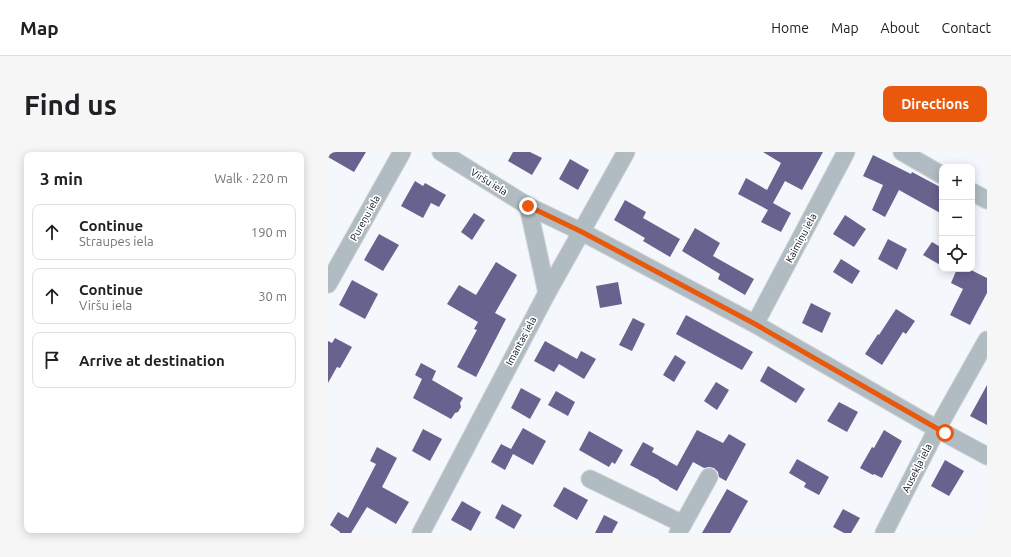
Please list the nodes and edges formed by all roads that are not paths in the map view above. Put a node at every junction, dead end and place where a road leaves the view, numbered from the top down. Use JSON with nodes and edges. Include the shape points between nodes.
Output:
{"nodes":[{"id":1,"x":402,"y":152,"type":"edge"},
{"id":2,"x":441,"y":152,"type":"edge"},
{"id":3,"x":626,"y":152,"type":"edge"},
{"id":4,"x":846,"y":152,"type":"edge"},
{"id":5,"x":902,"y":152,"type":"edge"},
{"id":6,"x":939,"y":173,"type":"edge"},
{"id":7,"x":975,"y":194,"type":"edge"},
{"id":8,"x":987,"y":200,"type":"edge"},
{"id":9,"x":528,"y":206,"type":"junction"},
{"id":10,"x":582,"y":232,"type":"junction"},
{"id":11,"x":328,"y":284,"type":"edge"},
{"id":12,"x":546,"y":293,"type":"junction"},
{"id":13,"x":755,"y":324,"type":"junction"},
{"id":14,"x":987,"y":340,"type":"edge"},
{"id":15,"x":937,"y":429,"type":"junction"},
{"id":16,"x":987,"y":456,"type":"edge"},
{"id":17,"x":709,"y":477,"type":"dead end"},
{"id":18,"x":590,"y":479,"type":"dead end"},
{"id":19,"x":680,"y":528,"type":"edge"},
{"id":20,"x":421,"y":533,"type":"edge"},
{"id":21,"x":884,"y":533,"type":"edge"}],
"edges":[{"from":1,"to":11,"type":"street","name":"Pureņu iela"},
{"from":2,"to":9,"type":"street","name":"Viršu iela"},
{"from":3,"to":10,"type":"street","name":"Imantas iela"},
{"from":4,"to":13,"type":"street","name":"Kaimiņu iela"},
{"from":5,"to":6,"type":"street"},
{"from":7,"to":8,"type":"street"},
{"from":9,"to":10,"type":"street","name":"Viršu iela"},
{"from":9,"to":12,"type":"street"},
{"from":10,"to":12,"type":"street","name":"Imantas iela"},
{"from":10,"to":13,"type":"street","name":"Viršu iela"},
{"from":12,"to":20,"type":"street","name":"Imantas iela"},
{"from":13,"to":15,"type":"street","name":"Viršu iela"},
{"from":14,"to":15,"type":"street","name":"Ausekļa iela"},
{"from":15,"to":16,"type":"street","name":"Viršu iela"},
{"from":15,"to":21,"type":"street","name":"Ausekļa iela"},
{"from":17,"to":19,"type":"street"},
{"from":18,"to":19,"type":"street"}]}
